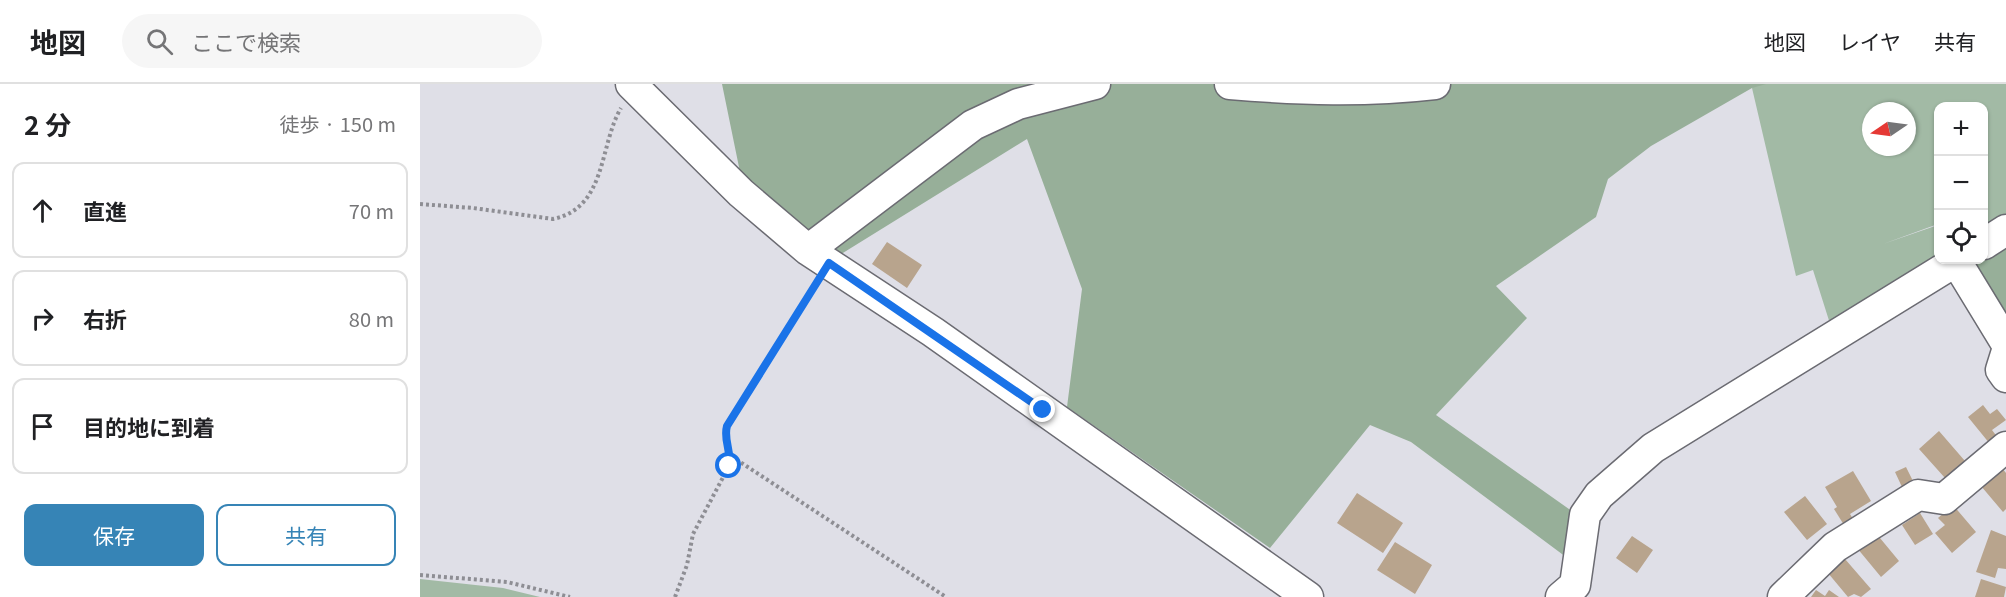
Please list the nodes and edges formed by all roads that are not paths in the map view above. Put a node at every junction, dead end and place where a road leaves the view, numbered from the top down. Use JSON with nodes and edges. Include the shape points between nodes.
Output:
{"nodes":[{"id":1,"x":1095,"y":84,"type":"edge"},
{"id":2,"x":1230,"y":84,"type":"edge"},
{"id":3,"x":1436,"y":84,"type":"edge"},
{"id":4,"x":634,"y":87,"type":"edge"},
{"id":5,"x":2006,"y":230,"type":"edge"},
{"id":6,"x":1988,"y":241,"type":"edge"},
{"id":7,"x":818,"y":256,"type":"junction"},
{"id":8,"x":1951,"y":264,"type":"edge"},
{"id":9,"x":1959,"y":264,"type":"edge"},
{"id":10,"x":2006,"y":343,"type":"edge"},
{"id":11,"x":2006,"y":354,"type":"edge"},
{"id":12,"x":2006,"y":377,"type":"edge"},
{"id":13,"x":2006,"y":447,"type":"edge"},
{"id":14,"x":1308,"y":597,"type":"edge"},
{"id":15,"x":1562,"y":597,"type":"edge"},
{"id":16,"x":1783,"y":597,"type":"edge"}],
"edges":[{"from":1,"to":7,"type":"street","via":[[1018,104],[973,125]]},
{"from":2,"to":3,"type":"street","via":[[1374,91]]},
{"from":4,"to":7,"type":"street","via":[[741,193]]},
{"from":5,"to":6,"type":"street"},
{"from":7,"to":14,"type":"street","via":[[933,332]]},
{"from":8,"to":15,"type":"street","via":[[1653,448],[1599,495],[1585,515],[1575,585]]},
{"from":9,"to":10,"type":"street"},
{"from":11,"to":12,"type":"street","via":[[2001,370]]},
{"from":13,"to":16,"type":"street","via":[[1944,499],[1918,495],[1835,547]]}]}
